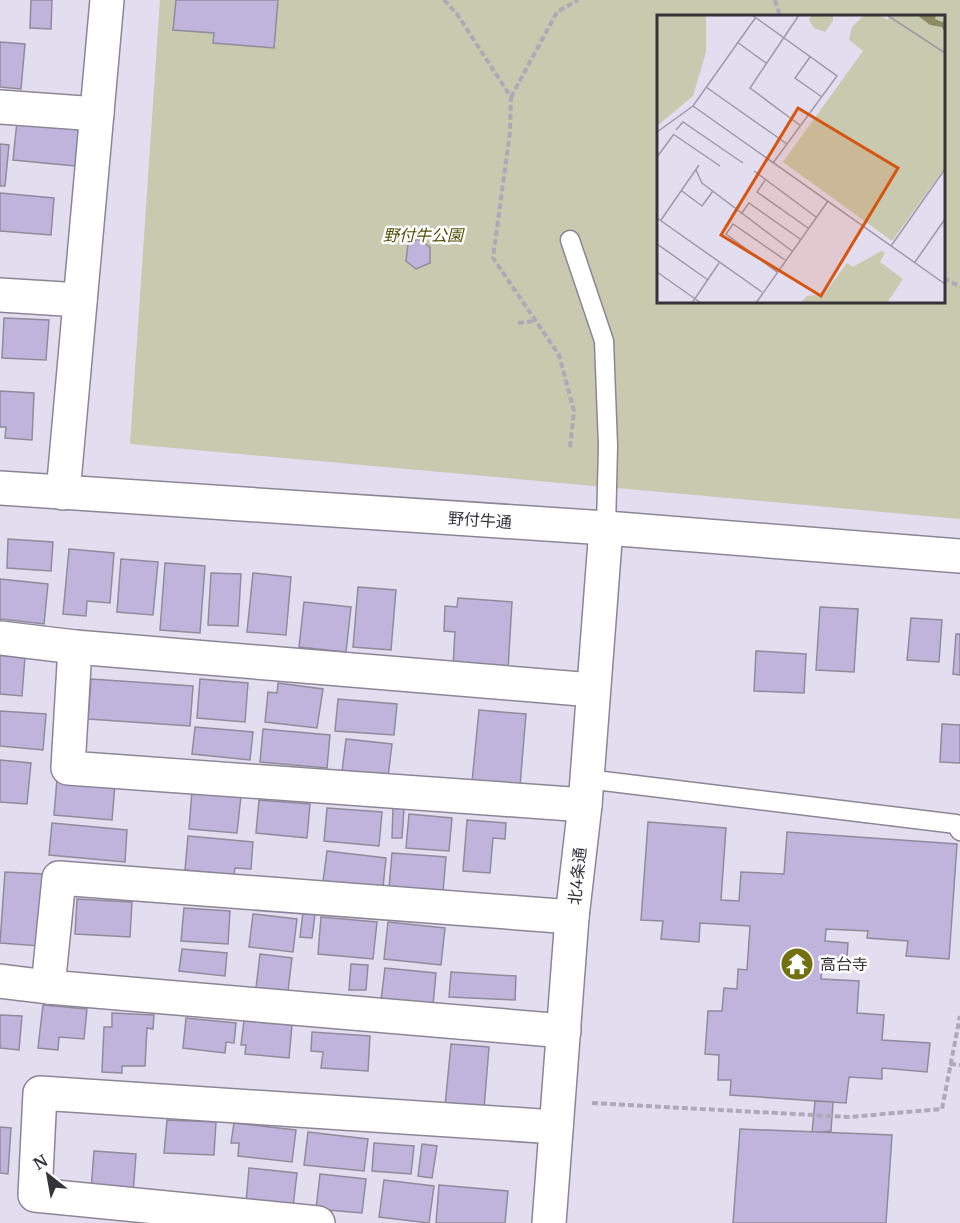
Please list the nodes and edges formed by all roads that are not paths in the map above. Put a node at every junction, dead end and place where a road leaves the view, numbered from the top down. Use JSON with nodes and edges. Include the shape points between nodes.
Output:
{"nodes":[{"id":1,"x":107,"y":0,"type":"edge"},
{"id":2,"x":0,"y":107,"type":"edge"},
{"id":3,"x":97,"y":114,"type":"junction"},
{"id":4,"x":570,"y":240,"type":"dead end"},
{"id":5,"x":0,"y":295,"type":"edge"},
{"id":6,"x":80,"y":300,"type":"junction"},
{"id":7,"x":0,"y":488,"type":"edge"},
{"id":8,"x":63,"y":493,"type":"junction"},
{"id":9,"x":606,"y":528,"type":"junction"},
{"id":10,"x":960,"y":556,"type":"edge"},
{"id":11,"x":0,"y":638,"type":"edge"},
{"id":12,"x":75,"y":647,"type":"junction"},
{"id":13,"x":592,"y":690,"type":"junction"},
{"id":14,"x":586,"y":792,"type":"junction"},
{"id":15,"x":960,"y":831,"type":"edge"},
{"id":16,"x":572,"y":917,"type":"junction"},
{"id":17,"x":0,"y":981,"type":"edge"},
{"id":18,"x":48,"y":987,"type":"junction"},
{"id":19,"x":564,"y":1031,"type":"junction"},
{"id":20,"x":556,"y":1127,"type":"junction"},
{"id":21,"x":318,"y":1223,"type":"edge"},
{"id":22,"x":549,"y":1223,"type":"edge"}],
"edges":[{"from":1,"to":3,"type":"street"},
{"from":2,"to":3,"type":"street"},
{"from":3,"to":6,"type":"street"},
{"from":4,"to":9,"type":"lane","via":[[604,341]]},
{"from":5,"to":6,"type":"street"},
{"from":6,"to":8,"type":"street"},
{"from":7,"to":8,"type":"street","name":"野付牛通"},
{"from":8,"to":9,"type":"street","name":"野付牛通"},
{"from":9,"to":10,"type":"street","name":"野付牛通"},
{"from":9,"to":13,"type":"street","name":"北4条通"},
{"from":11,"to":12,"type":"street"},
{"from":12,"to":13,"type":"street"},
{"from":12,"to":14,"type":"street","via":[[68,768]]},
{"from":13,"to":14,"type":"street","name":"北4条通"},
{"from":14,"to":15,"type":"lane","via":[[956,824]]},
{"from":14,"to":16,"type":"street","name":"北4条通"},
{"from":16,"to":18,"type":"street","via":[[59,878]]},
{"from":16,"to":19,"type":"street","name":"北4条通"},
{"from":17,"to":18,"type":"street"},
{"from":18,"to":19,"type":"street"},
{"from":19,"to":20,"type":"street","name":"北4条通"},
{"from":20,"to":21,"type":"street","via":[[40,1092],[35,1195]]},
{"from":20,"to":22,"type":"street","name":"北4条通"}]}
